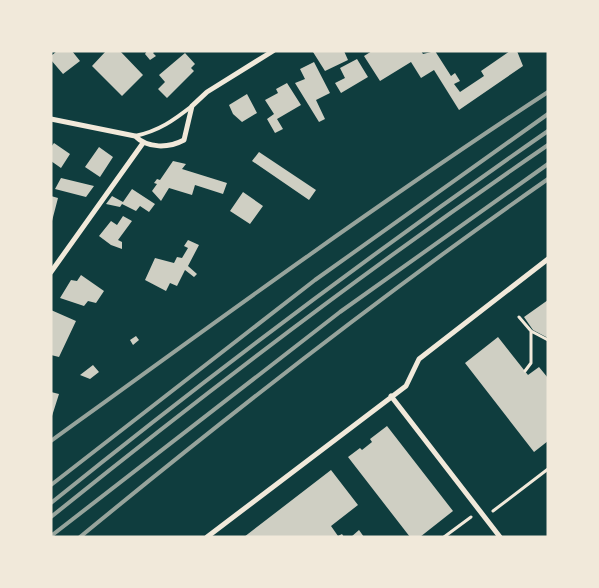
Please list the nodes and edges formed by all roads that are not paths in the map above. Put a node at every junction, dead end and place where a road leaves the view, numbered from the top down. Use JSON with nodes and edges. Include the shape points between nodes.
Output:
{"nodes":[{"id":1,"x":273,"y":51,"type":"edge"},
{"id":2,"x":192,"y":106,"type":"junction"},
{"id":3,"x":51,"y":119,"type":"edge"},
{"id":4,"x":135,"y":136,"type":"junction"},
{"id":5,"x":143,"y":144,"type":"junction"},
{"id":6,"x":548,"y":260,"type":"edge"},
{"id":7,"x":51,"y":272,"type":"edge"},
{"id":8,"x":391,"y":396,"type":"junction"},
{"id":9,"x":207,"y":537,"type":"edge"},
{"id":10,"x":500,"y":537,"type":"edge"}],
"edges":[{"from":1,"to":2,"type":"street","via":[[207,92]]},
{"from":2,"to":4,"type":"lane","via":[[170,124]]},
{"from":2,"to":5,"type":"street","via":[[184,140],[172,146]]},
{"from":3,"to":4,"type":"street"},
{"from":4,"to":5,"type":"street"},
{"from":5,"to":7,"type":"street"},
{"from":6,"to":8,"type":"street","via":[[419,359],[406,386]]},
{"from":8,"to":9,"type":"street"},
{"from":8,"to":10,"type":"street"}]}
